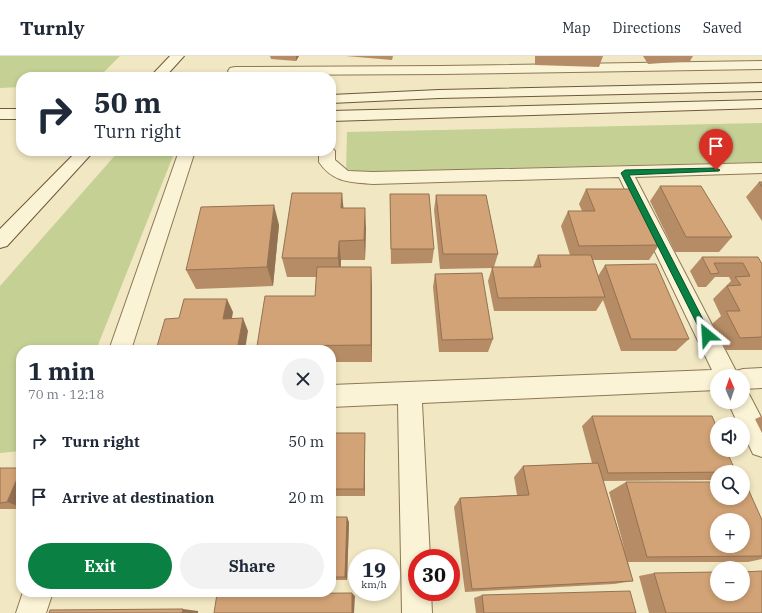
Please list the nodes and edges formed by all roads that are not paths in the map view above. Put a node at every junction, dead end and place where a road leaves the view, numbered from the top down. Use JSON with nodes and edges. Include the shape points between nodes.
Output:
{"nodes":[{"id":1,"x":177,"y":56,"type":"edge"},
{"id":2,"x":247,"y":56,"type":"edge"},
{"id":3,"x":446,"y":56,"type":"edge"},
{"id":4,"x":611,"y":62,"type":"edge"},
{"id":5,"x":762,"y":65,"type":"edge"},
{"id":6,"x":442,"y":70,"type":"junction"},
{"id":7,"x":162,"y":72,"type":"edge"},
{"id":8,"x":234,"y":72,"type":"edge"},
{"id":9,"x":336,"y":72,"type":"edge"},
{"id":10,"x":762,"y":87,"type":"edge"},
{"id":11,"x":612,"y":90,"type":"junction"},
{"id":12,"x":439,"y":94,"type":"junction"},
{"id":13,"x":336,"y":99,"type":"edge"},
{"id":14,"x":762,"y":104,"type":"edge"},
{"id":15,"x":0,"y":114,"type":"edge"},
{"id":16,"x":16,"y":114,"type":"edge"},
{"id":17,"x":336,"y":116,"type":"edge"},
{"id":18,"x":81,"y":156,"type":"edge"},
{"id":19,"x":185,"y":156,"type":"edge"},
{"id":20,"x":327,"y":156,"type":"edge"},
{"id":21,"x":762,"y":168,"type":"edge"},
{"id":22,"x":625,"y":173,"type":"junction"},
{"id":23,"x":0,"y":240,"type":"edge"},
{"id":24,"x":122,"y":345,"type":"edge"},
{"id":25,"x":723,"y":369,"type":"edge"},
{"id":26,"x":762,"y":378,"type":"edge"},
{"id":27,"x":750,"y":379,"type":"edge"},
{"id":28,"x":710,"y":380,"type":"edge"},
{"id":29,"x":410,"y":393,"type":"junction"},
{"id":30,"x":336,"y":396,"type":"edge"},
{"id":31,"x":744,"y":409,"type":"edge"},
{"id":32,"x":762,"y":445,"type":"edge"},
{"id":33,"x":36,"y":597,"type":"edge"},
{"id":34,"x":31,"y":613,"type":"edge"},
{"id":35,"x":417,"y":613,"type":"edge"}],
"edges":[{"from":1,"to":7,"type":"street"},
{"from":2,"to":8,"type":"street"},
{"from":3,"to":6,"type":"street"},
{"from":4,"to":5,"type":"street"},
{"from":4,"to":6,"type":"street"},
{"from":4,"to":11,"type":"street"},
{"from":6,"to":9,"type":"street"},
{"from":6,"to":12,"type":"street"},
{"from":10,"to":11,"type":"street"},
{"from":11,"to":12,"type":"street"},
{"from":12,"to":13,"type":"street"},
{"from":14,"to":17,"type":"street"},
{"from":15,"to":16,"type":"street"},
{"from":18,"to":23,"type":"street"},
{"from":19,"to":24,"type":"street"},
{"from":20,"to":22,"type":"street","via":[[328,162],[344,176],[373,178]]},
{"from":21,"to":22,"type":"street"},
{"from":22,"to":25,"type":"street"},
{"from":26,"to":27,"type":"street"},
{"from":28,"to":29,"type":"street"},
{"from":29,"to":30,"type":"street"},
{"from":29,"to":35,"type":"street"},
{"from":31,"to":32,"type":"street"},
{"from":33,"to":34,"type":"street"}]}
